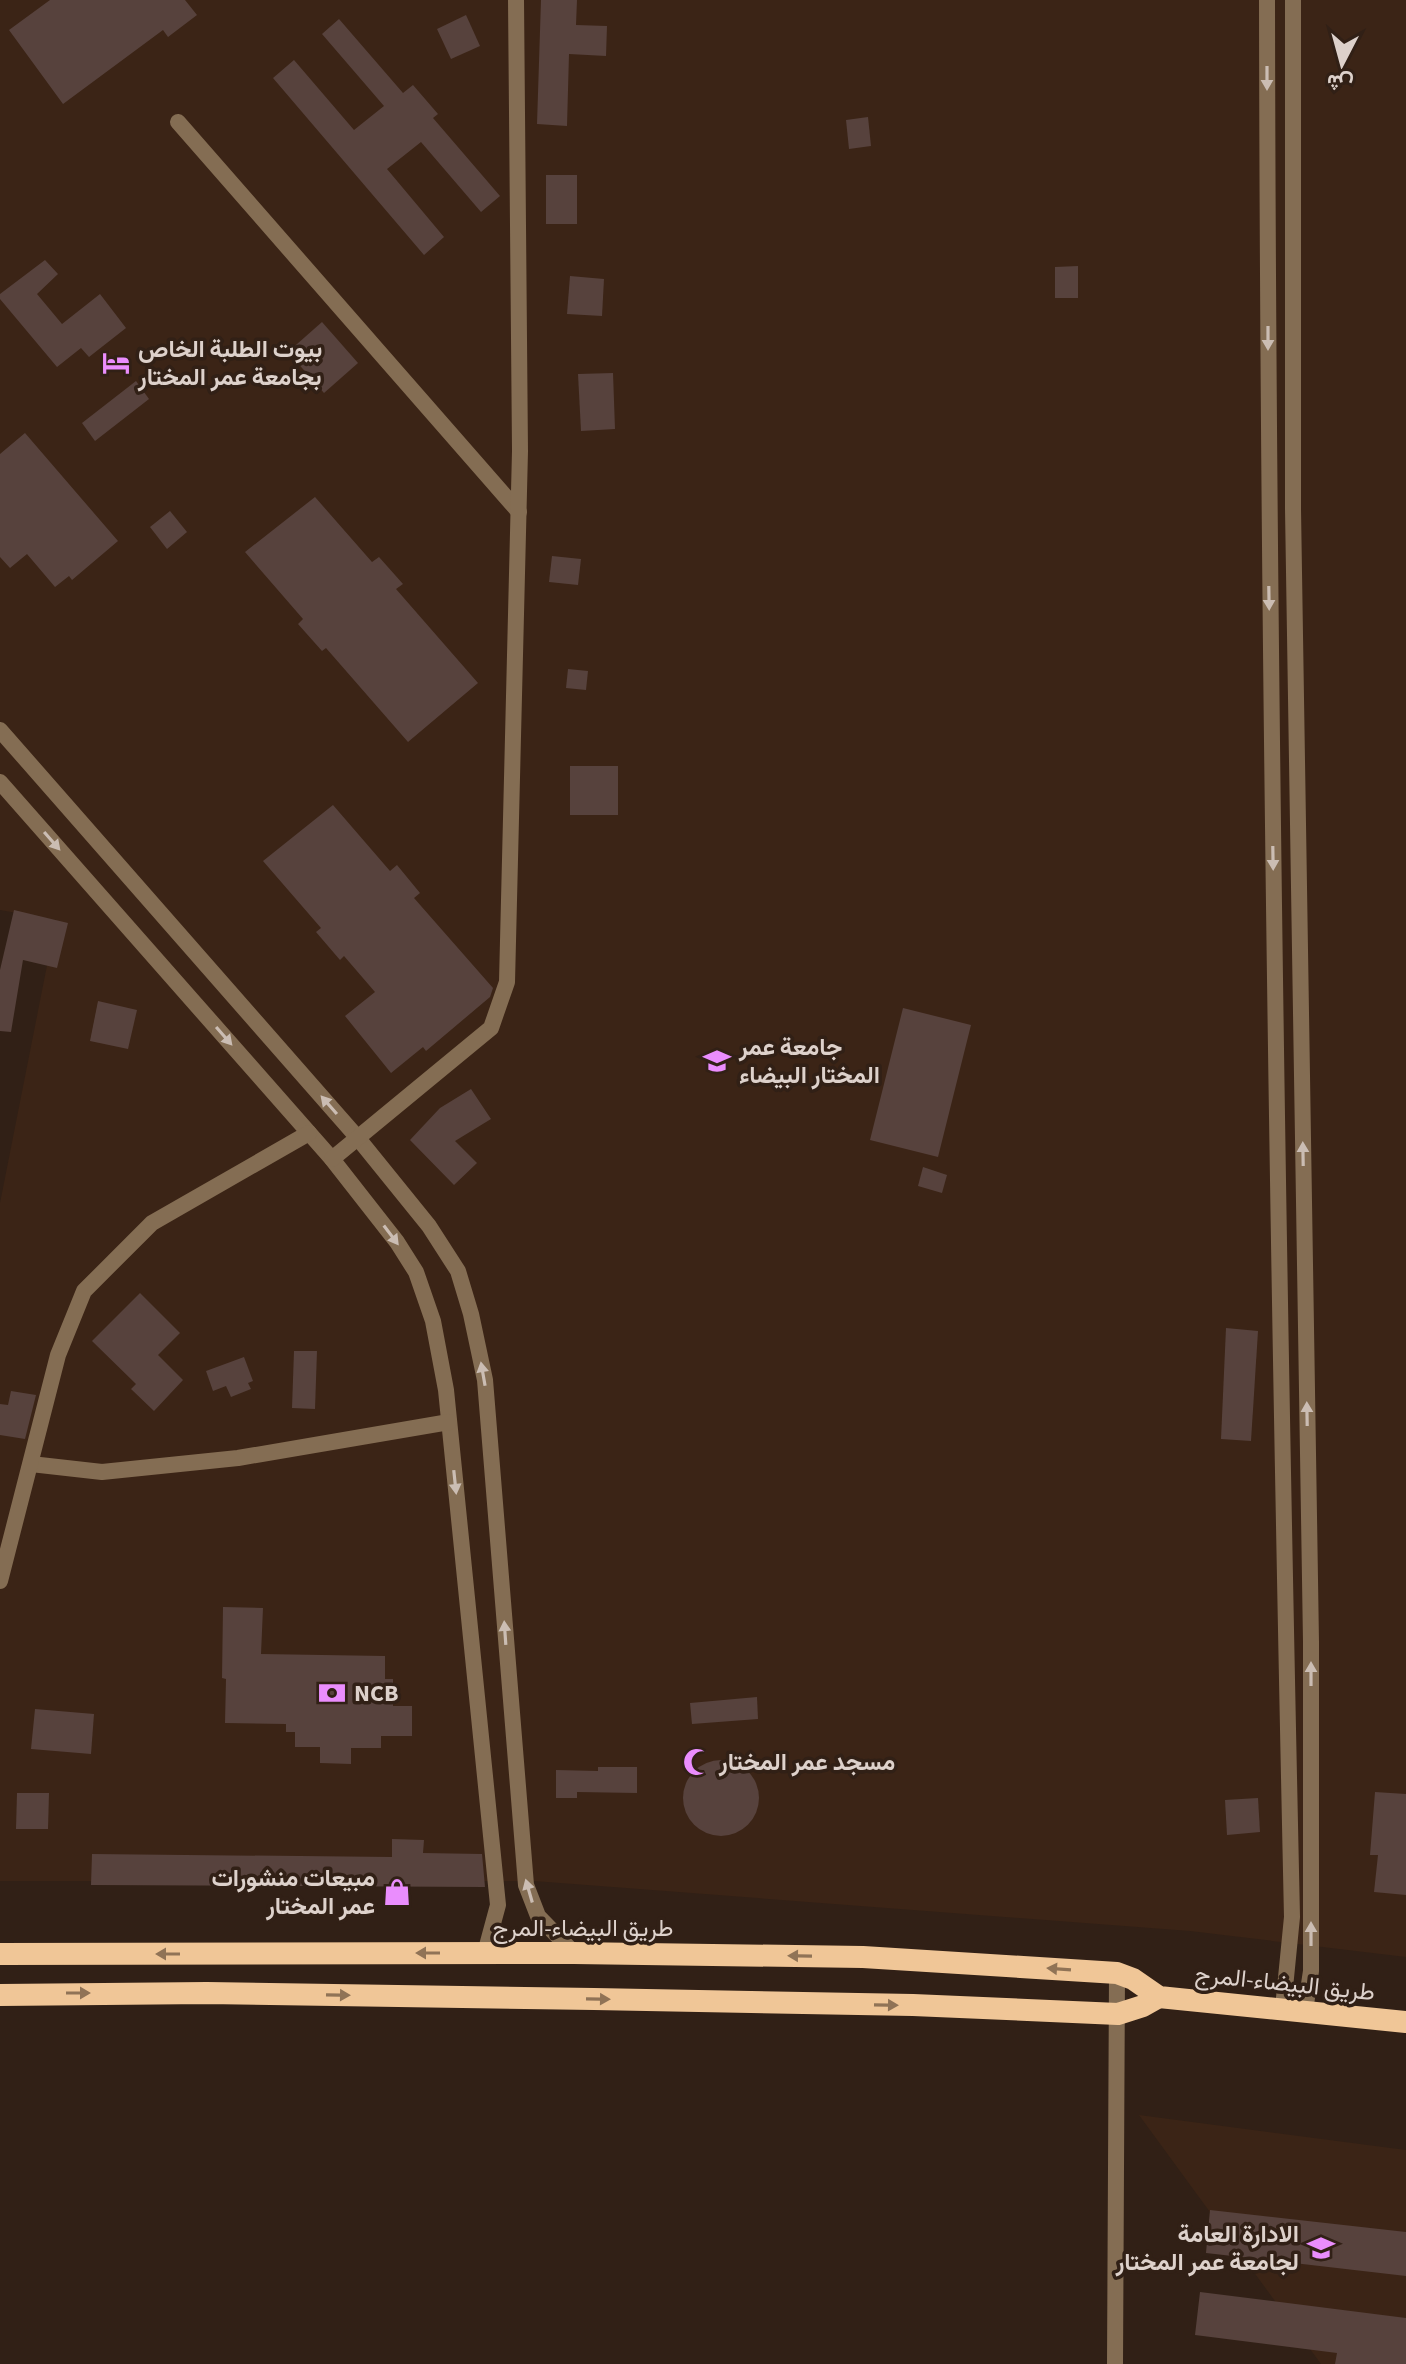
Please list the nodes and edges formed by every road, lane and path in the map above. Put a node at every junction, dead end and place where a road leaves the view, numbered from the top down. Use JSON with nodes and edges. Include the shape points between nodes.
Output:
{"nodes":[{"id":1,"x":516,"y":0,"type":"edge"},
{"id":2,"x":1267,"y":0,"type":"edge"},
{"id":3,"x":1293,"y":0,"type":"edge"},
{"id":4,"x":178,"y":122,"type":"dead end"},
{"id":5,"x":519,"y":512,"type":"junction"},
{"id":6,"x":0,"y":730,"type":"edge"},
{"id":7,"x":0,"y":782,"type":"edge"},
{"id":8,"x":309,"y":1133,"type":"junction"},
{"id":9,"x":357,"y":1137,"type":"junction"},
{"id":10,"x":332,"y":1159,"type":"junction"},
{"id":11,"x":449,"y":1422,"type":"junction"},
{"id":12,"x":31,"y":1464,"type":"junction"},
{"id":13,"x":0,"y":1581,"type":"edge"},
{"id":14,"x":485,"y":1953,"type":"junction"},
{"id":15,"x":574,"y":1953,"type":"junction"},
{"id":16,"x":0,"y":1954,"type":"edge"},
{"id":17,"x":1117,"y":1973,"type":"junction"},
{"id":18,"x":0,"y":1995,"type":"edge"},
{"id":19,"x":1159,"y":1997,"type":"junction"},
{"id":20,"x":1294,"y":2010,"type":"junction"},
{"id":21,"x":1118,"y":2014,"type":"junction"},
{"id":22,"x":1406,"y":2022,"type":"edge"},
{"id":23,"x":1115,"y":2364,"type":"edge"}],
"edges":[{"from":1,"to":5,"type":"street"},
{"from":2,"to":20,"type":"street","one_way":true,"via":[[1276,1187]]},
{"from":20,"to":3,"type":"street","one_way":true,"via":[[1311,1983],[1311,1642],[1293,541]]},
{"from":4,"to":5,"type":"street"},
{"from":5,"to":9,"type":"street","via":[[510,907],[502,1002],[491,1028]]},
{"from":9,"to":6,"type":"street","one_way":true},
{"from":7,"to":8,"type":"street","one_way":true},
{"from":8,"to":10,"type":"street"},
{"from":8,"to":12,"type":"street","via":[[152,1223],[84,1291],[58,1355]]},
{"from":9,"to":10,"type":"street"},
{"from":15,"to":9,"type":"street","one_way":true,"via":[[538,1916],[526,1885],[485,1380],[471,1314],[458,1271]]},
{"from":10,"to":11,"type":"street","one_way":true,"via":[[416,1272],[433,1321]]},
{"from":11,"to":12,"type":"street","via":[[238,1458],[102,1472]]},
{"from":11,"to":14,"type":"street","one_way":true,"via":[[498,1905]]},
{"from":12,"to":13,"type":"street"},
{"from":14,"to":15,"type":"highway","name":"طريق البيضاء-المرج"},
{"from":14,"to":16,"type":"highway","name":"طريق البيضاء-المرج","one_way":true},
{"from":17,"to":15,"type":"highway","name":"طريق البيضاء-المرج","one_way":true,"via":[[863,1957]]},
{"from":17,"to":19,"type":"highway","name":"طريق البيضاء-المرج"},
{"from":17,"to":21,"type":"street"},
{"from":18,"to":21,"type":"highway","name":"طريق البيضاء-المرج","one_way":true,"via":[[610,1999]]},
{"from":19,"to":20,"type":"highway","name":"طريق البيضاء-المرج"},
{"from":19,"to":21,"type":"highway","name":"طريق البيضاء-المرج"},
{"from":20,"to":22,"type":"highway","name":"طريق البيضاء-المرج"},
{"from":21,"to":23,"type":"street"}]}
